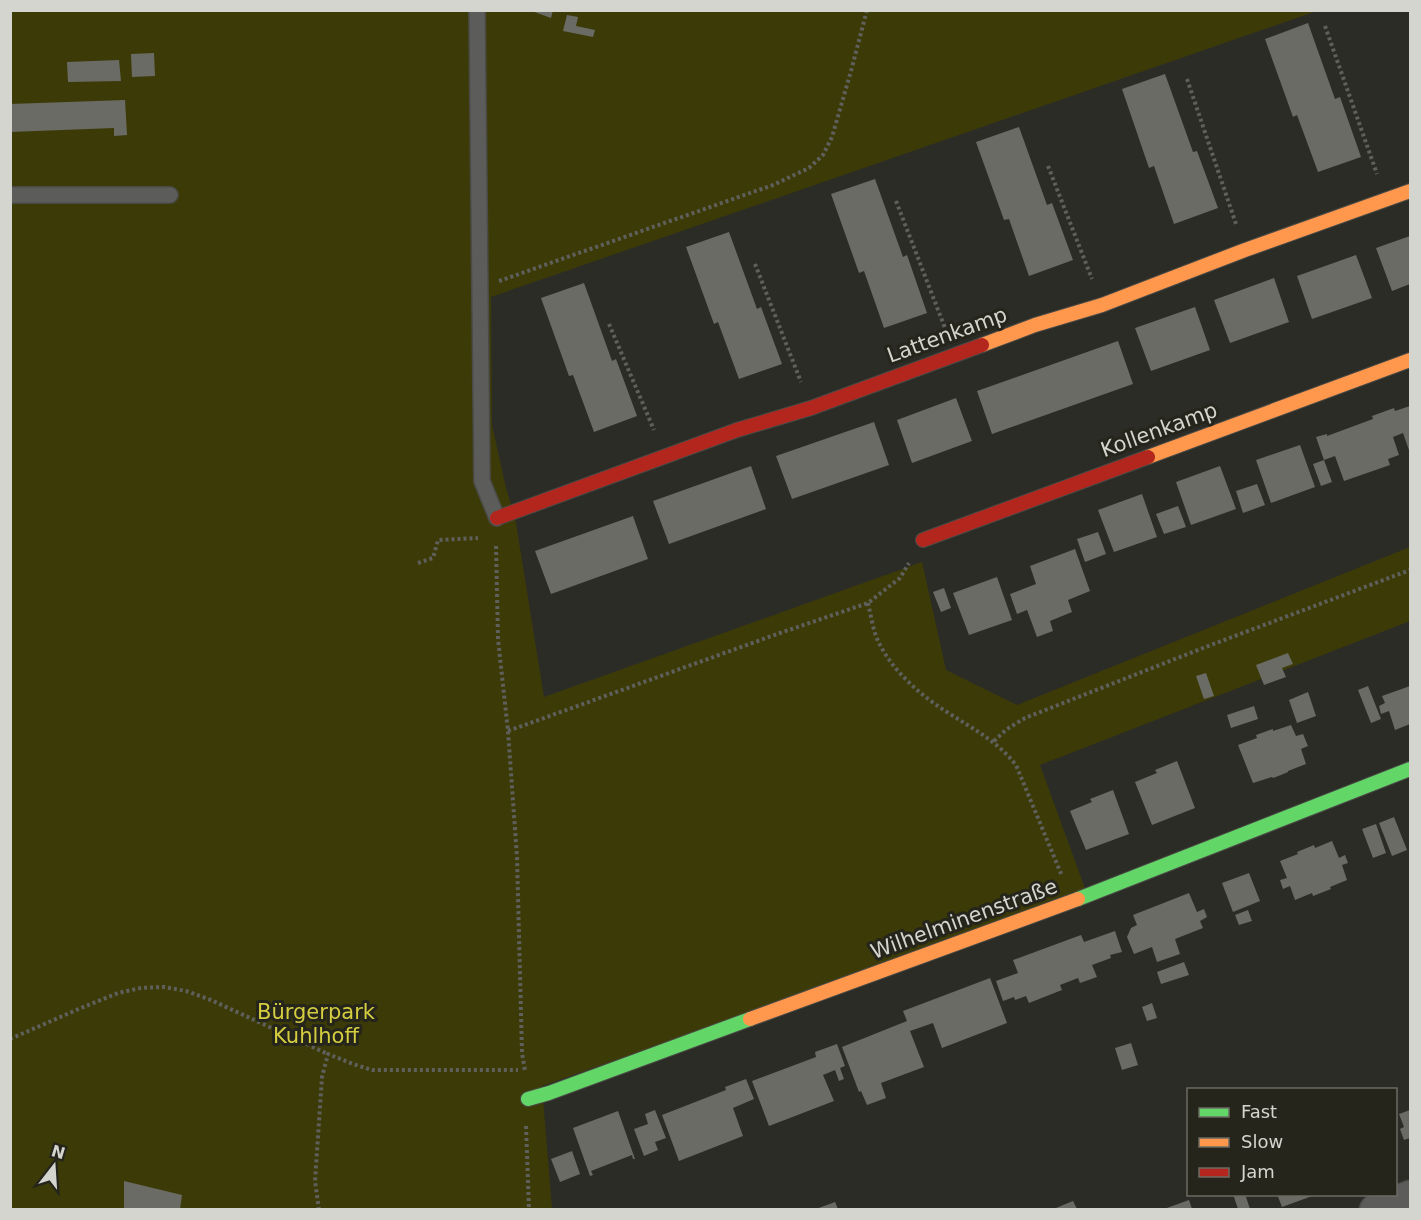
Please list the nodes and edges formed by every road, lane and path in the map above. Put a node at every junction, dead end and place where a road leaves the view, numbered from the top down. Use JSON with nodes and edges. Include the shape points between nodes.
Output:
{"nodes":[{"id":1,"x":477,"y":10,"type":"edge"},
{"id":2,"x":867,"y":10,"type":"edge"},
{"id":3,"x":1325,"y":26,"type":"dead end"},
{"id":4,"x":1187,"y":79,"type":"dead end"},
{"id":5,"x":1048,"y":166,"type":"dead end"},
{"id":6,"x":1410,"y":190,"type":"edge"},
{"id":7,"x":10,"y":195,"type":"edge"},
{"id":8,"x":171,"y":195,"type":"dead end"},
{"id":9,"x":1386,"y":200,"type":"junction"},
{"id":10,"x":896,"y":201,"type":"dead end"},
{"id":11,"x":1245,"y":250,"type":"junction"},
{"id":12,"x":755,"y":264,"type":"dead end"},
{"id":13,"x":479,"y":288,"type":"junction"},
{"id":14,"x":1102,"y":305,"type":"junction"},
{"id":15,"x":609,"y":324,"type":"dead end"},
{"id":16,"x":956,"y":354,"type":"junction"},
{"id":17,"x":1410,"y":360,"type":"edge"},
{"id":18,"x":811,"y":408,"type":"junction"},
{"id":19,"x":665,"y":455,"type":"junction"},
{"id":20,"x":497,"y":518,"type":"junction"},
{"id":21,"x":496,"y":537,"type":"junction"},
{"id":22,"x":922,"y":540,"type":"joint"},
{"id":23,"x":418,"y":563,"type":"dead end"},
{"id":24,"x":1410,"y":570,"type":"edge"},
{"id":25,"x":868,"y":603,"type":"junction"},
{"id":26,"x":508,"y":731,"type":"junction"},
{"id":27,"x":994,"y":741,"type":"junction"},
{"id":28,"x":1410,"y":769,"type":"edge"},
{"id":29,"x":1073,"y":901,"type":"junction"},
{"id":30,"x":10,"y":1039,"type":"edge"},
{"id":31,"x":327,"y":1054,"type":"junction"},
{"id":32,"x":525,"y":1070,"type":"junction"},
{"id":33,"x":528,"y":1099,"type":"joint"},
{"id":34,"x":526,"y":1122,"type":"dead end"},
{"id":35,"x":1410,"y":1196,"type":"edge"},
{"id":36,"x":319,"y":1209,"type":"edge"},
{"id":37,"x":529,"y":1209,"type":"edge"},
{"id":38,"x":1376,"y":1209,"type":"edge"}],
"edges":[{"from":1,"to":13,"type":"lane"},
{"from":2,"to":13,"type":"path","via":[[832,137],[823,155],[809,168],[773,185]]},
{"from":3,"to":9,"type":"path"},
{"from":4,"to":11,"type":"path"},
{"from":5,"to":14,"type":"path"},
{"from":6,"to":9,"type":"street","name":"Lattenkamp"},
{"from":7,"to":8,"type":"lane"},
{"from":9,"to":11,"type":"street","name":"Lattenkamp"},
{"from":10,"to":16,"type":"path"},
{"from":11,"to":14,"type":"street","name":"Lattenkamp"},
{"from":12,"to":18,"type":"path"},
{"from":13,"to":20,"type":"lane","via":[[482,481]]},
{"from":14,"to":16,"type":"street","name":"Lattenkamp"},
{"from":15,"to":19,"type":"path"},
{"from":16,"to":18,"type":"street","name":"Lattenkamp"},
{"from":17,"to":22,"type":"street","name":"Kollenkamp"},
{"from":18,"to":19,"type":"street","name":"Lattenkamp"},
{"from":19,"to":20,"type":"street","name":"Lattenkamp"},
{"from":20,"to":21,"type":"path"},
{"from":21,"to":23,"type":"path","via":[[438,540],[433,558]]},
{"from":21,"to":26,"type":"path","via":[[498,639]]},
{"from":22,"to":25,"type":"path","via":[[900,578]]},
{"from":24,"to":27,"type":"path","via":[[1025,718]]},
{"from":25,"to":26,"type":"path"},
{"from":25,"to":27,"type":"path","via":[[879,643],[895,667],[943,710]]},
{"from":26,"to":32,"type":"path"},
{"from":27,"to":29,"type":"path","via":[[1016,765]]},
{"from":28,"to":29,"type":"street","name":"Wilhelminenstraße"},
{"from":29,"to":33,"type":"street","name":"Wilhelminenstraße"},
{"from":30,"to":31,"type":"path","via":[[118,993],[164,987],[211,1000]]},
{"from":31,"to":32,"type":"path","via":[[372,1070]]},
{"from":31,"to":36,"type":"path","via":[[315,1181]]},
{"from":32,"to":33,"type":"path"},
{"from":34,"to":37,"type":"path"},
{"from":35,"to":38,"type":"street"}]}
